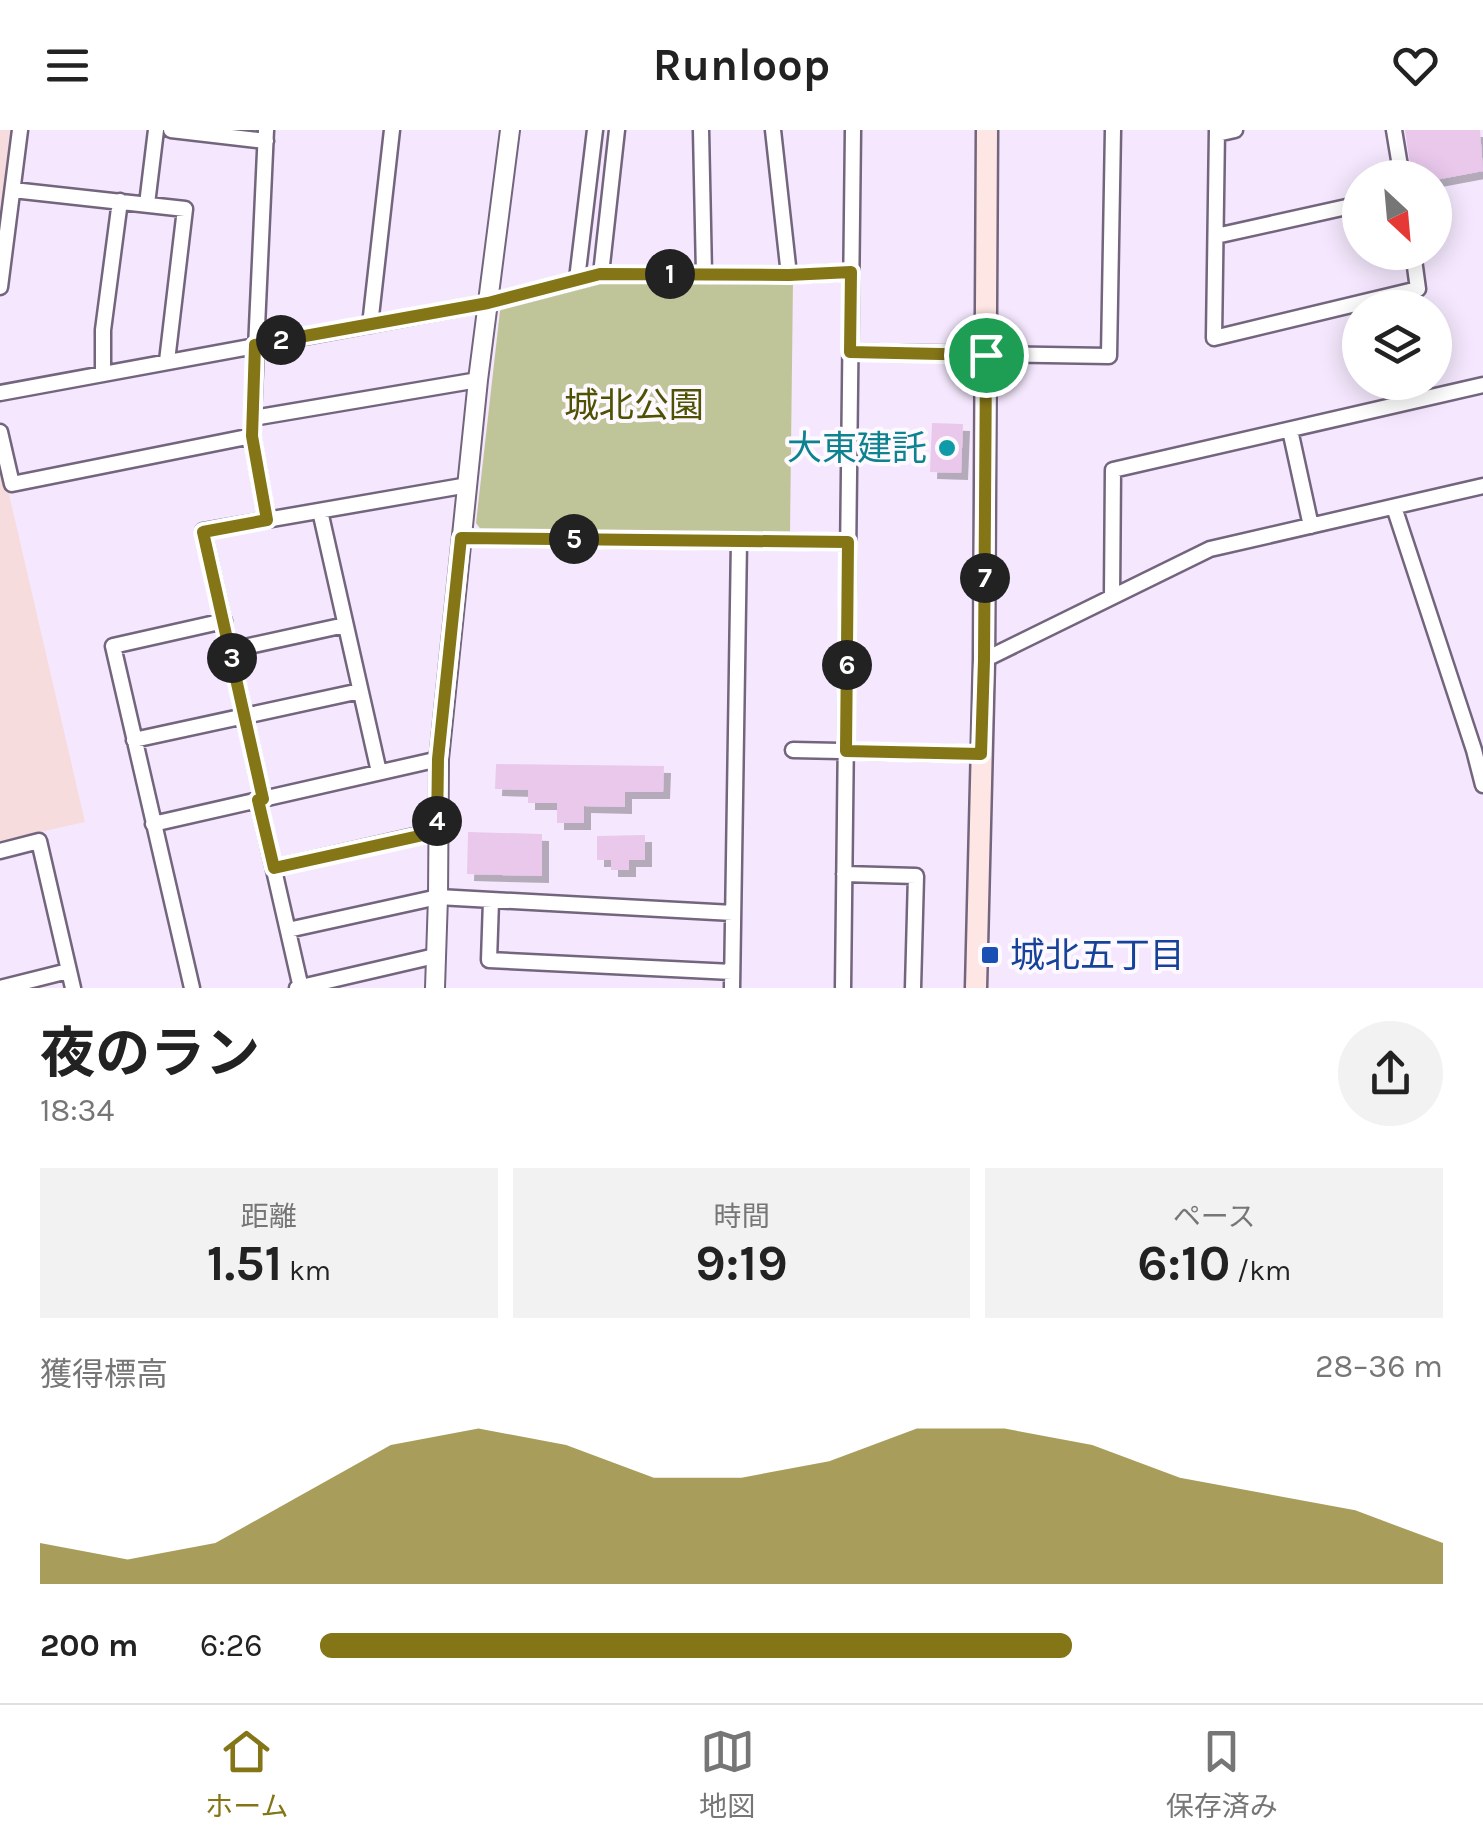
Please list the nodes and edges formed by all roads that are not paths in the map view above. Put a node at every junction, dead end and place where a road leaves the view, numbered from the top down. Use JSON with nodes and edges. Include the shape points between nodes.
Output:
{"nodes":[{"id":1,"x":20,"y":130,"type":"edge"},
{"id":2,"x":156,"y":130,"type":"edge"},
{"id":3,"x":171,"y":130,"type":"edge"},
{"id":4,"x":392,"y":130,"type":"edge"},
{"id":5,"x":510,"y":130,"type":"edge"},
{"id":6,"x":595,"y":130,"type":"edge"},
{"id":7,"x":618,"y":130,"type":"edge"},
{"id":8,"x":700,"y":130,"type":"edge"},
{"id":9,"x":773,"y":130,"type":"edge"},
{"id":10,"x":853,"y":130,"type":"edge"},
{"id":11,"x":987,"y":130,"type":"edge"},
{"id":12,"x":1114,"y":130,"type":"edge"},
{"id":13,"x":1235,"y":130,"type":"edge"},
{"id":14,"x":1394,"y":130,"type":"edge"},
{"id":15,"x":1217,"y":132,"type":"edge"},
{"id":16,"x":266,"y":135,"type":"edge"},
{"id":17,"x":1399,"y":160,"type":"edge"},
{"id":18,"x":13,"y":190,"type":"junction"},
{"id":19,"x":120,"y":201,"type":"junction"},
{"id":20,"x":147,"y":204,"type":"junction"},
{"id":21,"x":1342,"y":208,"type":"edge"},
{"id":22,"x":1216,"y":236,"type":"junction"},
{"id":23,"x":1416,"y":270,"type":"edge"},
{"id":24,"x":851,"y":272,"type":"junction"},
{"id":25,"x":600,"y":274,"type":"junction"},
{"id":26,"x":704,"y":274,"type":"junction"},
{"id":27,"x":789,"y":275,"type":"junction"},
{"id":28,"x":577,"y":279,"type":"junction"},
{"id":29,"x":0,"y":288,"type":"edge"},
{"id":30,"x":488,"y":303,"type":"junction"},
{"id":31,"x":370,"y":325,"type":"junction"},
{"id":32,"x":255,"y":345,"type":"junction"},
{"id":33,"x":850,"y":352,"type":"junction"},
{"id":34,"x":986,"y":355,"type":"junction"},
{"id":35,"x":167,"y":361,"type":"junction"},
{"id":36,"x":103,"y":374,"type":"junction"},
{"id":37,"x":478,"y":380,"type":"junction"},
{"id":38,"x":1483,"y":385,"type":"edge"},
{"id":39,"x":0,"y":392,"type":"edge"},
{"id":40,"x":253,"y":418,"type":"junction"},
{"id":41,"x":1290,"y":430,"type":"junction"},
{"id":42,"x":0,"y":432,"type":"edge"},
{"id":43,"x":252,"y":436,"type":"junction"},
{"id":44,"x":468,"y":485,"type":"junction"},
{"id":45,"x":1483,"y":486,"type":"edge"},
{"id":46,"x":1394,"y":507,"type":"junction"},
{"id":47,"x":320,"y":511,"type":"junction"},
{"id":48,"x":267,"y":520,"type":"junction"},
{"id":49,"x":1311,"y":526,"type":"junction"},
{"id":50,"x":461,"y":538,"type":"junction"},
{"id":51,"x":739,"y":541,"type":"junction"},
{"id":52,"x":848,"y":542,"type":"junction"},
{"id":53,"x":1112,"y":596,"type":"junction"},
{"id":54,"x":224,"y":620,"type":"junction"},
{"id":55,"x":345,"y":625,"type":"junction"},
{"id":56,"x":231,"y":650,"type":"junction"},
{"id":57,"x":984,"y":660,"type":"junction"},
{"id":58,"x":360,"y":691,"type":"junction"},
{"id":59,"x":245,"y":716,"type":"junction"},
{"id":60,"x":134,"y":740,"type":"junction"},
{"id":61,"x":794,"y":750,"type":"dead end"},
{"id":62,"x":1479,"y":750,"type":"edge"},
{"id":63,"x":846,"y":751,"type":"junction"},
{"id":64,"x":981,"y":754,"type":"junction"},
{"id":65,"x":438,"y":759,"type":"junction"},
{"id":66,"x":378,"y":772,"type":"junction"},
{"id":67,"x":1483,"y":785,"type":"edge"},
{"id":68,"x":261,"y":799,"type":"junction"},
{"id":69,"x":153,"y":824,"type":"junction"},
{"id":70,"x":437,"y":832,"type":"junction"},
{"id":71,"x":0,"y":851,"type":"edge"},
{"id":72,"x":274,"y":868,"type":"junction"},
{"id":73,"x":844,"y":874,"type":"junction"},
{"id":74,"x":438,"y":897,"type":"junction"},
{"id":75,"x":491,"y":901,"type":"junction"},
{"id":76,"x":733,"y":913,"type":"junction"},
{"id":77,"x":288,"y":930,"type":"junction"},
{"id":78,"x":434,"y":956,"type":"junction"},
{"id":79,"x":68,"y":971,"type":"junction"},
{"id":80,"x":732,"y":980,"type":"edge"},
{"id":81,"x":0,"y":988,"type":"edge"},
{"id":82,"x":73,"y":988,"type":"edge"},
{"id":83,"x":192,"y":988,"type":"edge"},
{"id":84,"x":300,"y":988,"type":"edge"},
{"id":85,"x":435,"y":988,"type":"edge"},
{"id":86,"x":843,"y":988,"type":"edge"},
{"id":87,"x":914,"y":988,"type":"edge"},
{"id":88,"x":976,"y":988,"type":"edge"}],
"edges":[{"from":1,"to":18,"type":"street"},
{"from":2,"to":20,"type":"street"},
{"from":3,"to":16,"type":"street"},
{"from":4,"to":31,"type":"street"},
{"from":5,"to":30,"type":"street"},
{"from":6,"to":28,"type":"street"},
{"from":7,"to":25,"type":"street"},
{"from":8,"to":26,"type":"street"},
{"from":9,"to":27,"type":"street"},
{"from":10,"to":24,"type":"street"},
{"from":11,"to":34,"type":"main road"},
{"from":12,"to":34,"type":"street","via":[[1108,356]]},
{"from":13,"to":15,"type":"street"},
{"from":14,"to":17,"type":"street"},
{"from":15,"to":22,"type":"street"},
{"from":16,"to":32,"type":"street"},
{"from":18,"to":19,"type":"street"},
{"from":18,"to":29,"type":"street"},
{"from":19,"to":20,"type":"street"},
{"from":19,"to":36,"type":"street"},
{"from":20,"to":35,"type":"street","via":[[186,209]]},
{"from":21,"to":22,"type":"street"},
{"from":22,"to":23,"type":"street","via":[[1214,338],[1418,288]]},
{"from":24,"to":27,"type":"street"},
{"from":24,"to":33,"type":"street"},
{"from":25,"to":26,"type":"street"},
{"from":25,"to":28,"type":"street"},
{"from":26,"to":27,"type":"street"},
{"from":28,"to":30,"type":"street"},
{"from":30,"to":31,"type":"street"},
{"from":30,"to":37,"type":"street"},
{"from":31,"to":32,"type":"street"},
{"from":32,"to":35,"type":"street"},
{"from":32,"to":40,"type":"street"},
{"from":33,"to":34,"type":"street"},
{"from":33,"to":52,"type":"street"},
{"from":34,"to":57,"type":"main road"},
{"from":35,"to":36,"type":"street"},
{"from":36,"to":39,"type":"street"},
{"from":37,"to":40,"type":"street"},
{"from":37,"to":44,"type":"street"},
{"from":38,"to":41,"type":"street"},
{"from":40,"to":43,"type":"street"},
{"from":41,"to":49,"type":"street"},
{"from":41,"to":53,"type":"street","via":[[1114,470]]},
{"from":42,"to":43,"type":"street","via":[[12,484]]},
{"from":43,"to":48,"type":"street"},
{"from":44,"to":47,"type":"street"},
{"from":44,"to":50,"type":"street"},
{"from":45,"to":46,"type":"street"},
{"from":46,"to":49,"type":"street"},
{"from":46,"to":62,"type":"street"},
{"from":47,"to":48,"type":"street"},
{"from":47,"to":55,"type":"street"},
{"from":48,"to":54,"type":"street","via":[[203,532]]},
{"from":49,"to":53,"type":"street","via":[[1210,549]]},
{"from":50,"to":51,"type":"street"},
{"from":50,"to":65,"type":"street"},
{"from":51,"to":52,"type":"street"},
{"from":51,"to":76,"type":"street"},
{"from":52,"to":63,"type":"street"},
{"from":53,"to":57,"type":"street"},
{"from":54,"to":56,"type":"street"},
{"from":54,"to":60,"type":"street","via":[[113,646]]},
{"from":55,"to":56,"type":"street"},
{"from":55,"to":58,"type":"street"},
{"from":56,"to":59,"type":"street"},
{"from":57,"to":64,"type":"main road"},
{"from":58,"to":59,"type":"street"},
{"from":58,"to":66,"type":"street"},
{"from":59,"to":60,"type":"street"},
{"from":59,"to":68,"type":"street"},
{"from":60,"to":69,"type":"street"},
{"from":61,"to":63,"type":"street"},
{"from":62,"to":67,"type":"street"},
{"from":63,"to":64,"type":"street"},
{"from":63,"to":73,"type":"street"},
{"from":64,"to":88,"type":"main road"},
{"from":65,"to":66,"type":"street"},
{"from":65,"to":70,"type":"street"},
{"from":66,"to":68,"type":"street"},
{"from":68,"to":69,"type":"street"},
{"from":68,"to":72,"type":"street"},
{"from":69,"to":83,"type":"street"},
{"from":70,"to":72,"type":"street"},
{"from":70,"to":74,"type":"street"},
{"from":71,"to":79,"type":"street","via":[[39,841]]},
{"from":72,"to":77,"type":"street"},
{"from":73,"to":86,"type":"street"},
{"from":73,"to":87,"type":"street","via":[[916,876]]},
{"from":74,"to":75,"type":"street"},
{"from":74,"to":77,"type":"street"},
{"from":74,"to":78,"type":"street"},
{"from":75,"to":76,"type":"street"},
{"from":75,"to":80,"type":"street","via":[[489,960]]},
{"from":76,"to":80,"type":"street"},
{"from":77,"to":84,"type":"street"},
{"from":78,"to":84,"type":"street"},
{"from":78,"to":85,"type":"street"},
{"from":79,"to":81,"type":"street"},
{"from":79,"to":82,"type":"street"}]}
